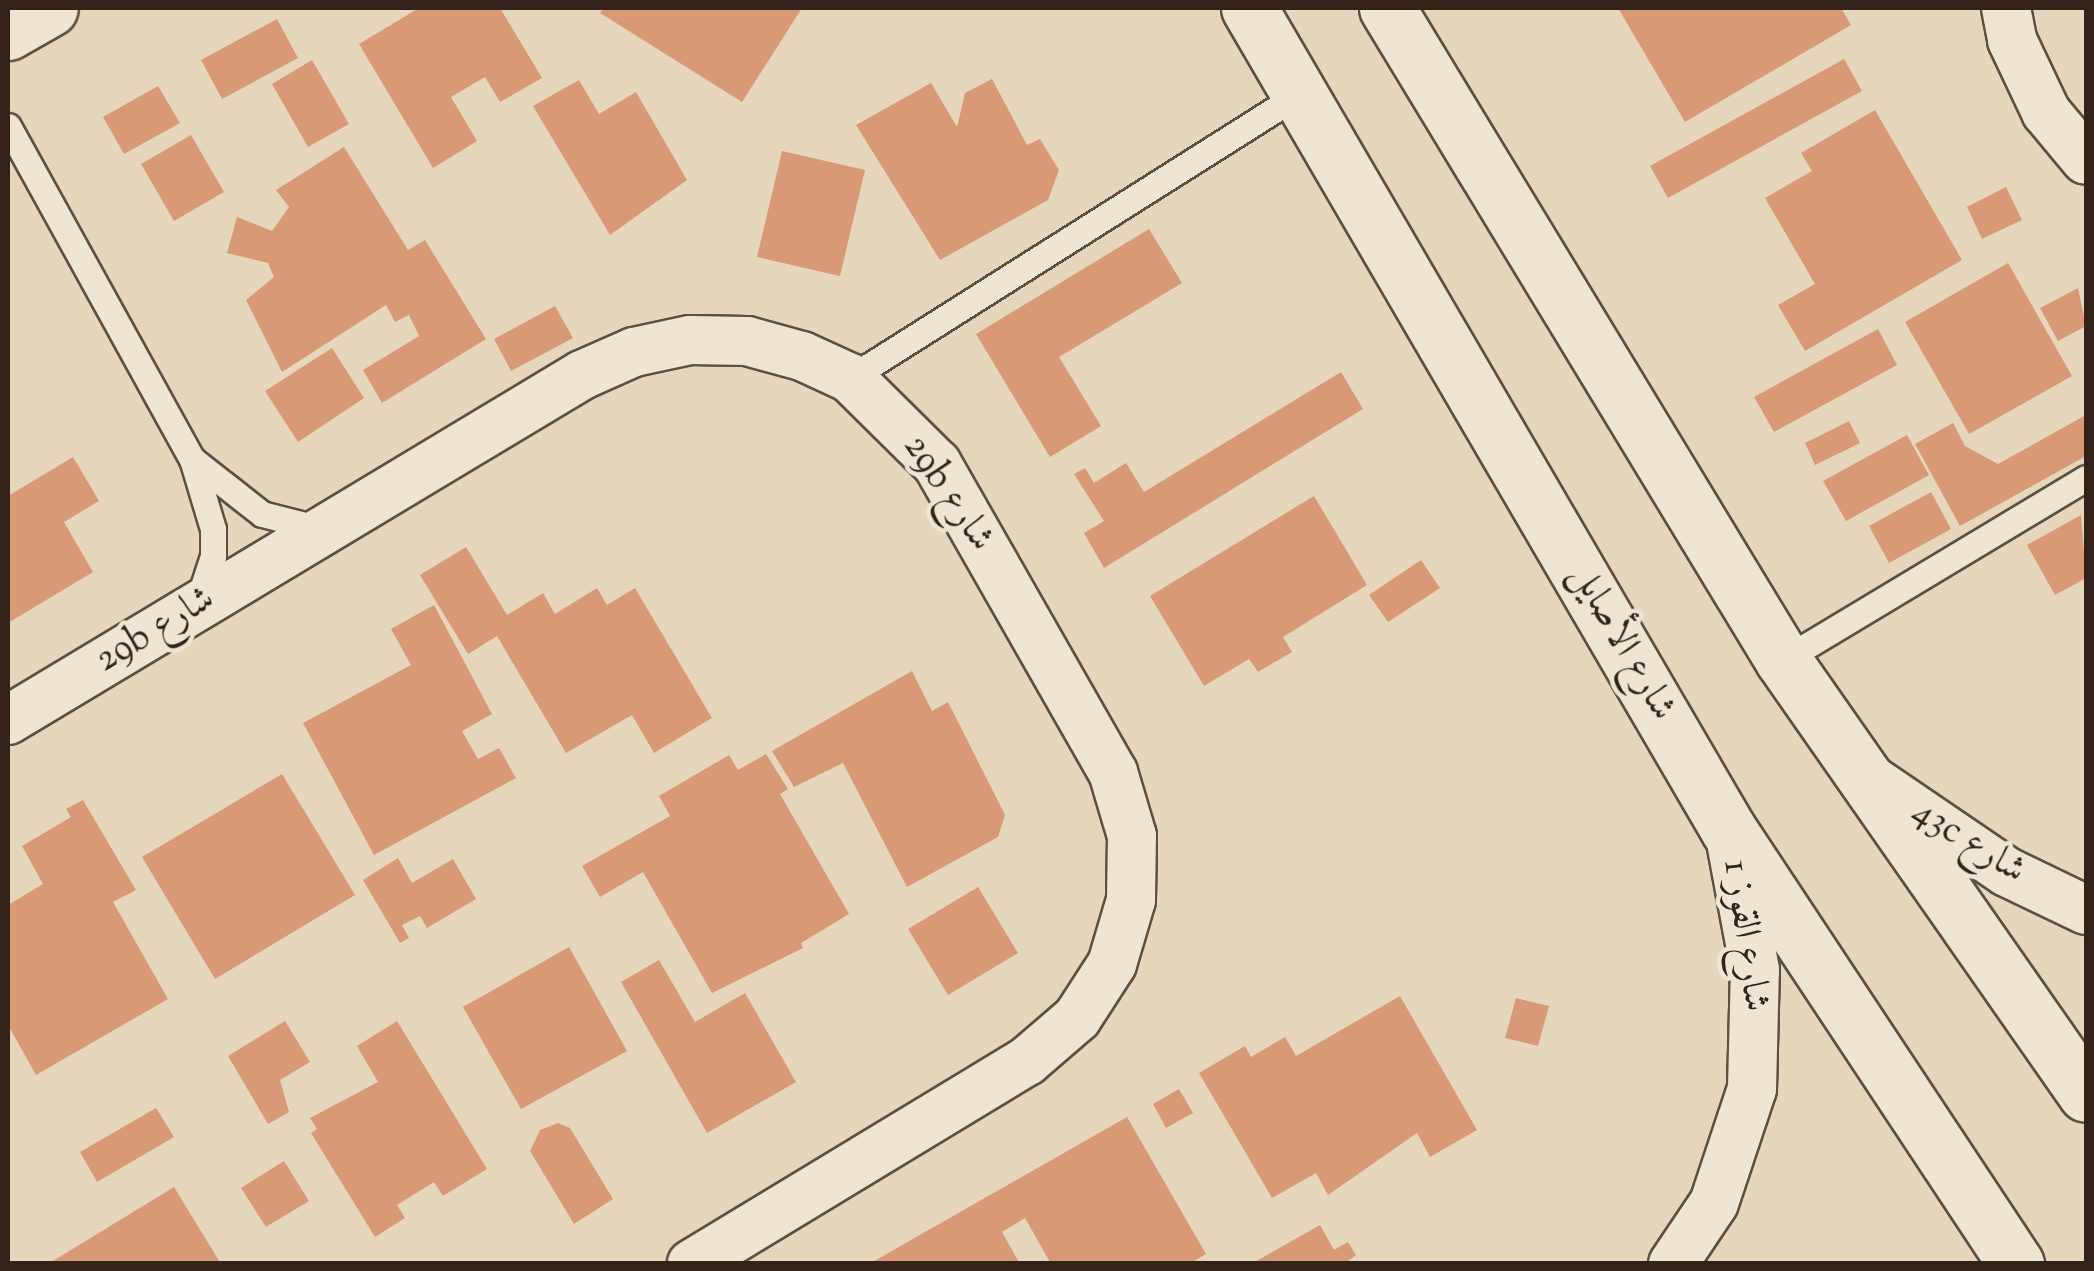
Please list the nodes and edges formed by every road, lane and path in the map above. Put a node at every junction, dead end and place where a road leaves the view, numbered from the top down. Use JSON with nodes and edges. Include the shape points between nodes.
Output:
{"nodes":[{"id":1,"x":50,"y":8,"type":"edge"},
{"id":2,"x":1249,"y":8,"type":"edge"},
{"id":3,"x":1387,"y":8,"type":"edge"},
{"id":4,"x":2006,"y":8,"type":"edge"},
{"id":5,"x":8,"y":32,"type":"edge"},
{"id":6,"x":1301,"y":93,"type":"junction"},
{"id":7,"x":8,"y":126,"type":"edge"},
{"id":8,"x":2086,"y":160,"type":"edge"},
{"id":9,"x":850,"y":378,"type":"junction"},
{"id":10,"x":192,"y":459,"type":"junction"},
{"id":11,"x":2086,"y":478,"type":"edge"},
{"id":12,"x":325,"y":529,"type":"junction"},
{"id":13,"x":196,"y":607,"type":"junction"},
{"id":14,"x":1783,"y":660,"type":"junction"},
{"id":15,"x":8,"y":720,"type":"edge"},
{"id":16,"x":1854,"y":768,"type":"junction"},
{"id":17,"x":1728,"y":828,"type":"junction"},
{"id":18,"x":2086,"y":910,"type":"edge"},
{"id":19,"x":2086,"y":1094,"type":"edge"},
{"id":20,"x":692,"y":1264,"type":"edge"},
{"id":21,"x":1673,"y":1264,"type":"edge"},
{"id":22,"x":2016,"y":1264,"type":"edge"}],
"edges":[{"from":1,"to":5,"type":"main road"},
{"from":2,"to":6,"type":"main road","name":"شارع الأصايل"},
{"from":3,"to":14,"type":"main road"},
{"from":4,"to":8,"type":"street","via":[[2012,40],[2046,112]]},
{"from":6,"to":9,"type":"lane"},
{"from":6,"to":17,"type":"main road","name":"شارع الأصايل"},
{"from":7,"to":10,"type":"lane"},
{"from":9,"to":12,"type":"street","name":"29b شارع","via":[[747,342],[690,340],[634,352],[582,375]]},
{"from":9,"to":20,"type":"street","name":"29b شارع","via":[[937,464],[1113,772],[1132,836],[1131,900],[1103,978],[1077,1018],[1028,1061]]},
{"from":10,"to":12,"type":"lane","via":[[262,514]]},
{"from":10,"to":13,"type":"lane","via":[[214,556]]},
{"from":11,"to":14,"type":"lane"},
{"from":12,"to":13,"type":"street","name":"29b شارع"},
{"from":13,"to":15,"type":"street","name":"29b شارع"},
{"from":14,"to":16,"type":"main road"},
{"from":16,"to":18,"type":"street","name":"43c شارع","via":[[2007,872]]},
{"from":16,"to":19,"type":"main road","via":[[1977,930]]},
{"from":17,"to":21,"type":"street","name":"شارع القوز 1","via":[[1755,970],[1752,1088],[1714,1202]]},
{"from":17,"to":22,"type":"main road","name":"شارع الأصايل"}]}
